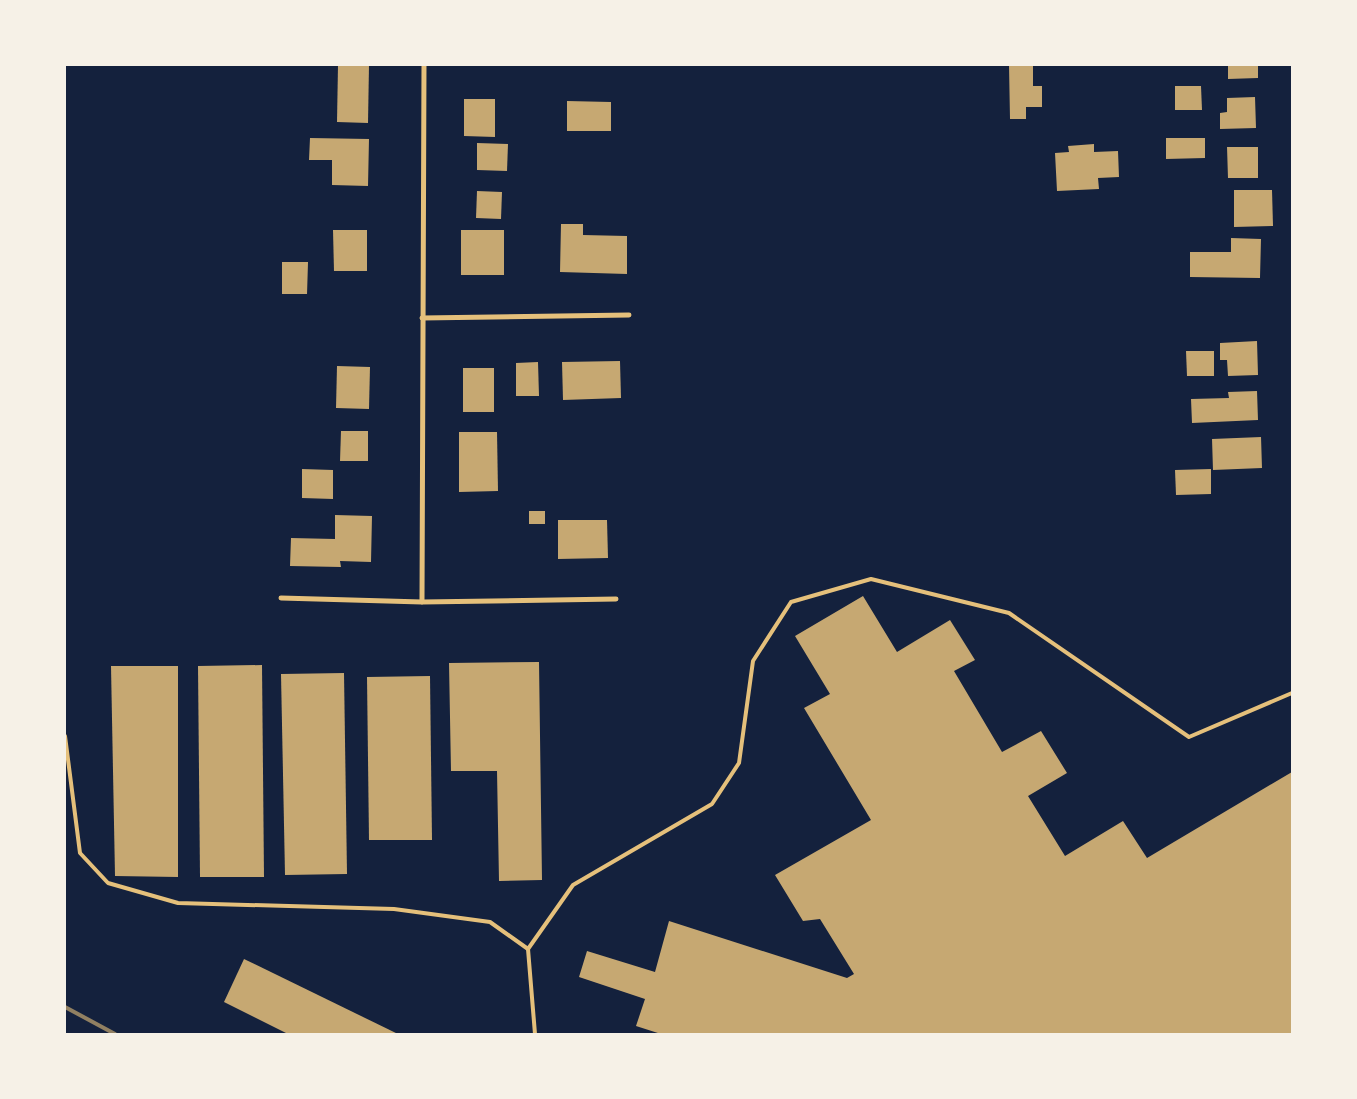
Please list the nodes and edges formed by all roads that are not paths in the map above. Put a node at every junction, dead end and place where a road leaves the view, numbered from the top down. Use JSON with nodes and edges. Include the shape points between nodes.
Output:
{"nodes":[{"id":1,"x":424,"y":65,"type":"edge"},
{"id":2,"x":629,"y":315,"type":"dead end"},
{"id":3,"x":422,"y":318,"type":"junction"},
{"id":4,"x":281,"y":598,"type":"dead end"},
{"id":5,"x":616,"y":599,"type":"dead end"},
{"id":6,"x":422,"y":602,"type":"junction"},
{"id":7,"x":1292,"y":693,"type":"edge"},
{"id":8,"x":65,"y":736,"type":"edge"},
{"id":9,"x":528,"y":949,"type":"junction"},
{"id":10,"x":535,"y":1034,"type":"edge"}],
"edges":[{"from":1,"to":3,"type":"street"},
{"from":2,"to":3,"type":"street"},
{"from":3,"to":6,"type":"street"},
{"from":4,"to":6,"type":"street"},
{"from":5,"to":6,"type":"street"},
{"from":7,"to":9,"type":"lane","via":[[1189,737],[1009,613],[871,579],[791,602],[753,661],[739,763],[712,804],[573,885]]},
{"from":8,"to":9,"type":"lane","via":[[80,852],[108,883],[178,903],[394,909],[490,922]]},
{"from":9,"to":10,"type":"lane"}]}
